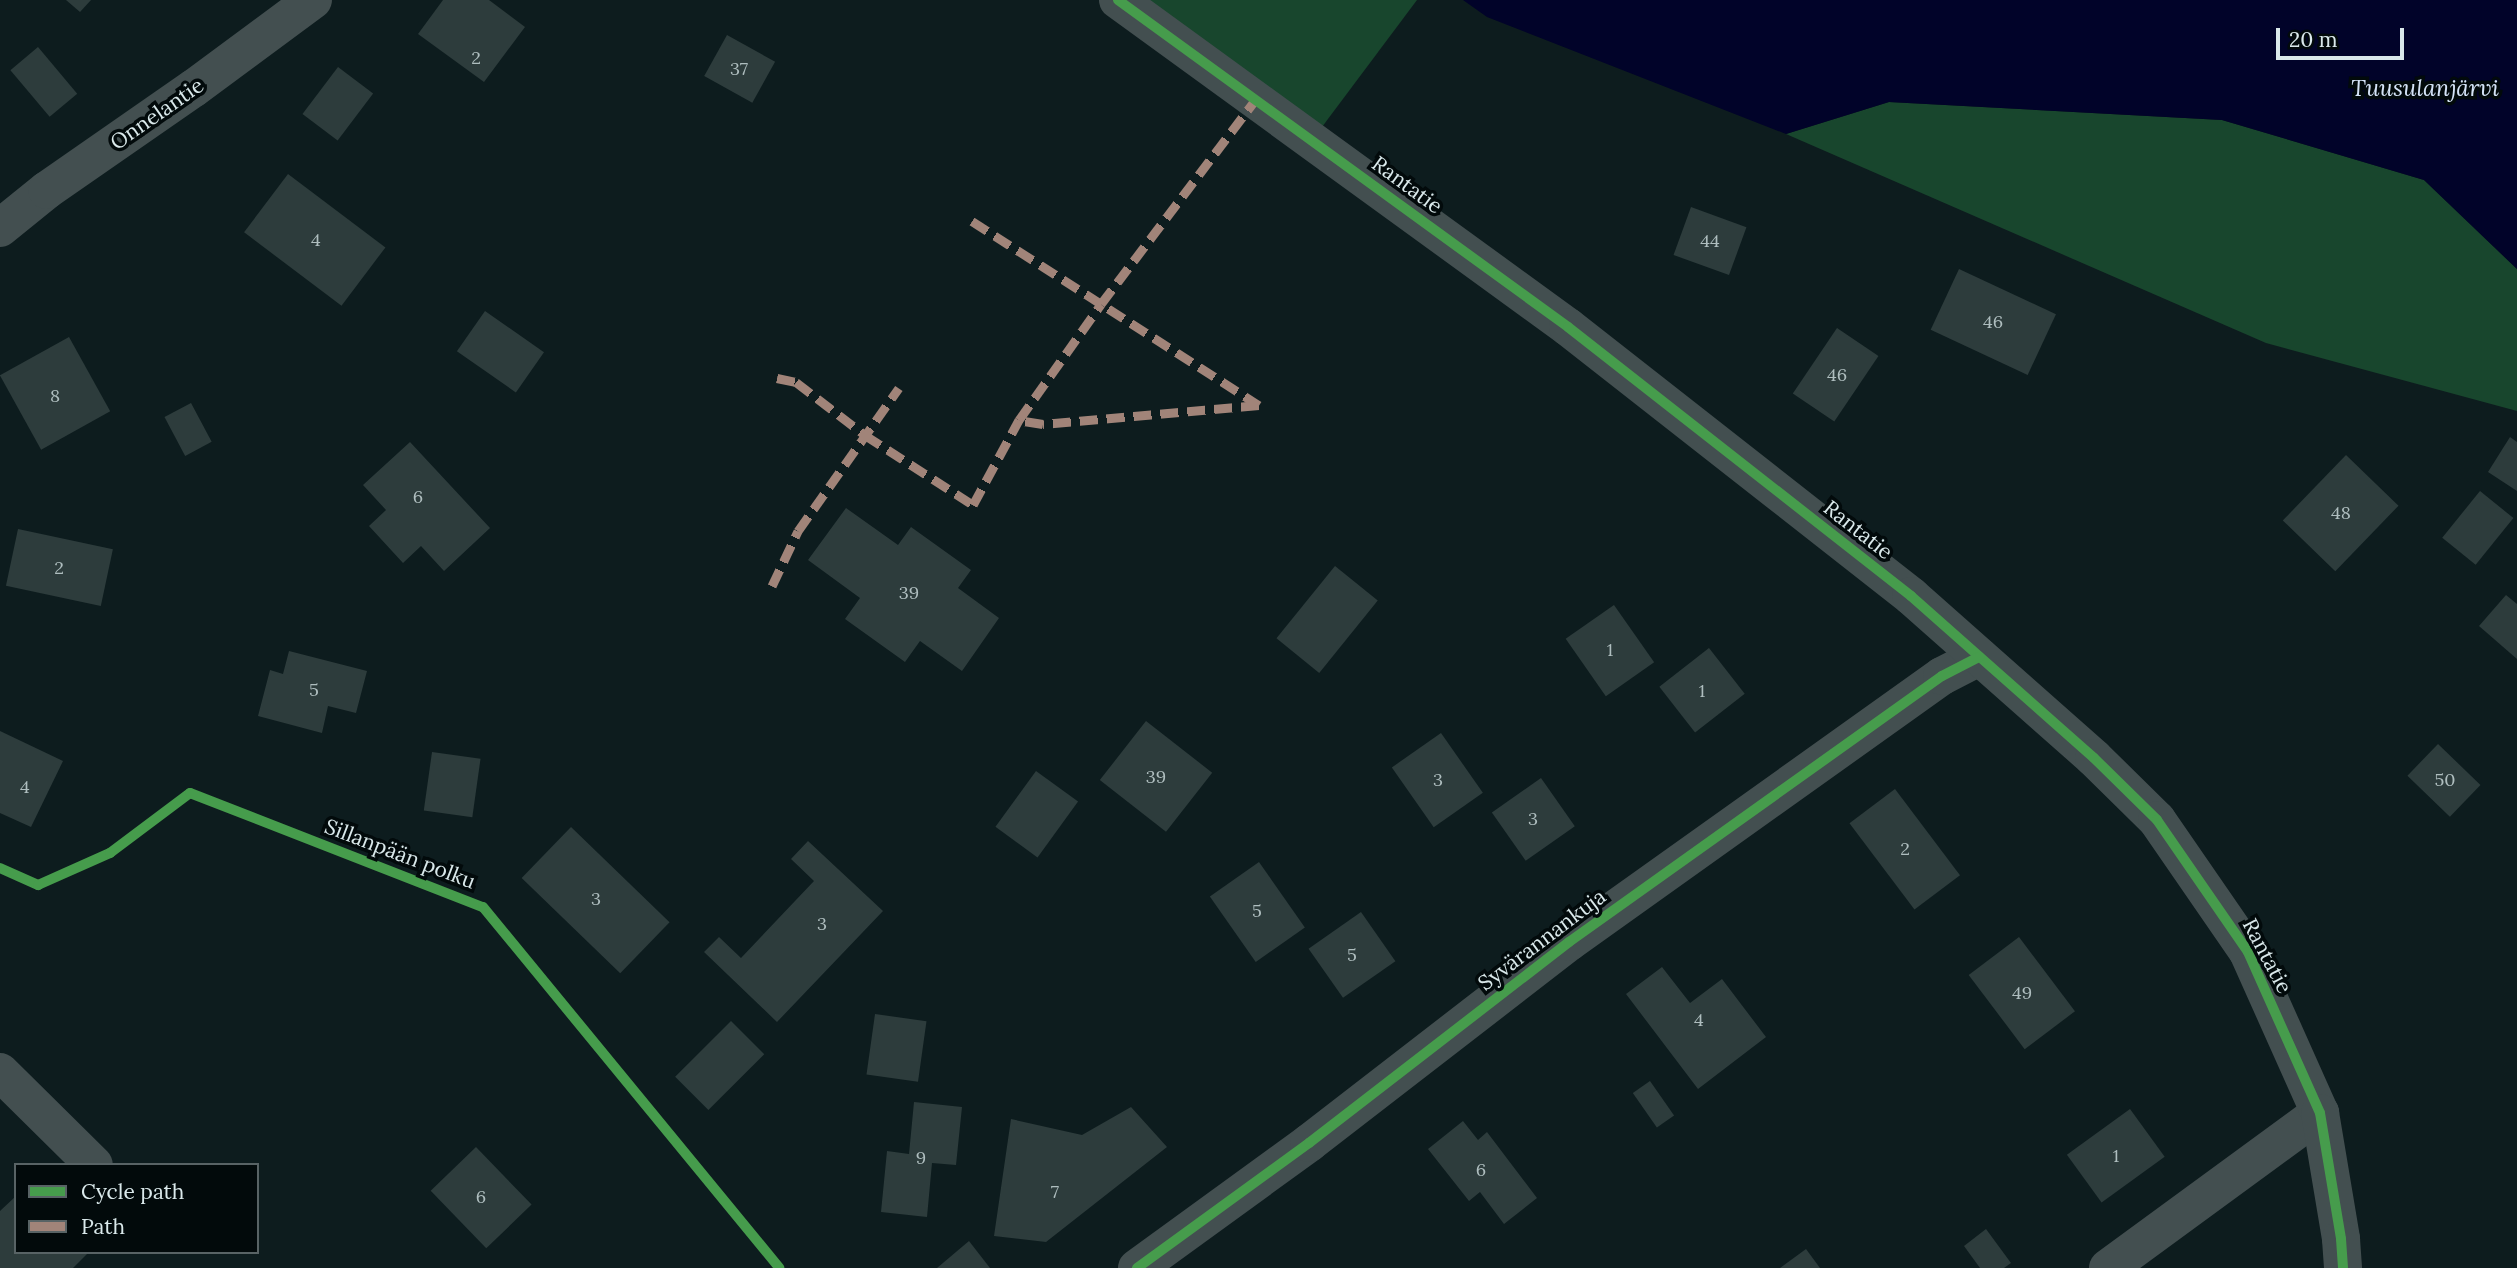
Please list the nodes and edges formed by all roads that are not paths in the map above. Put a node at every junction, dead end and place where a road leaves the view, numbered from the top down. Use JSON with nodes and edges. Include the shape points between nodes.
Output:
{"nodes":[{"id":1,"x":313,"y":0,"type":"edge"},
{"id":2,"x":1118,"y":0,"type":"edge"},
{"id":3,"x":0,"y":228,"type":"edge"},
{"id":4,"x":1979,"y":657,"type":"junction"},
{"id":5,"x":0,"y":1072,"type":"edge"},
{"id":6,"x":2320,"y":1113,"type":"junction"},
{"id":7,"x":92,"y":1163,"type":"edge"},
{"id":8,"x":1137,"y":1268,"type":"edge"},
{"id":9,"x":2108,"y":1268,"type":"edge"},
{"id":10,"x":2343,"y":1268,"type":"edge"}],
"edges":[{"from":1,"to":3,"type":"street","name":"Onnelantie"},
{"from":2,"to":4,"type":"street","name":"Rantatie","via":[[1569,327],[1911,596]]},
{"from":4,"to":6,"type":"street","name":"Rantatie","via":[[2157,820],[2248,952]]},
{"from":4,"to":8,"type":"street","name":"Syvärannankuja","via":[[1942,676],[1569,942],[1309,1143]]},
{"from":5,"to":7,"type":"street"},
{"from":6,"to":9,"type":"street"},
{"from":6,"to":10,"type":"street","name":"Rantatie"}]}
